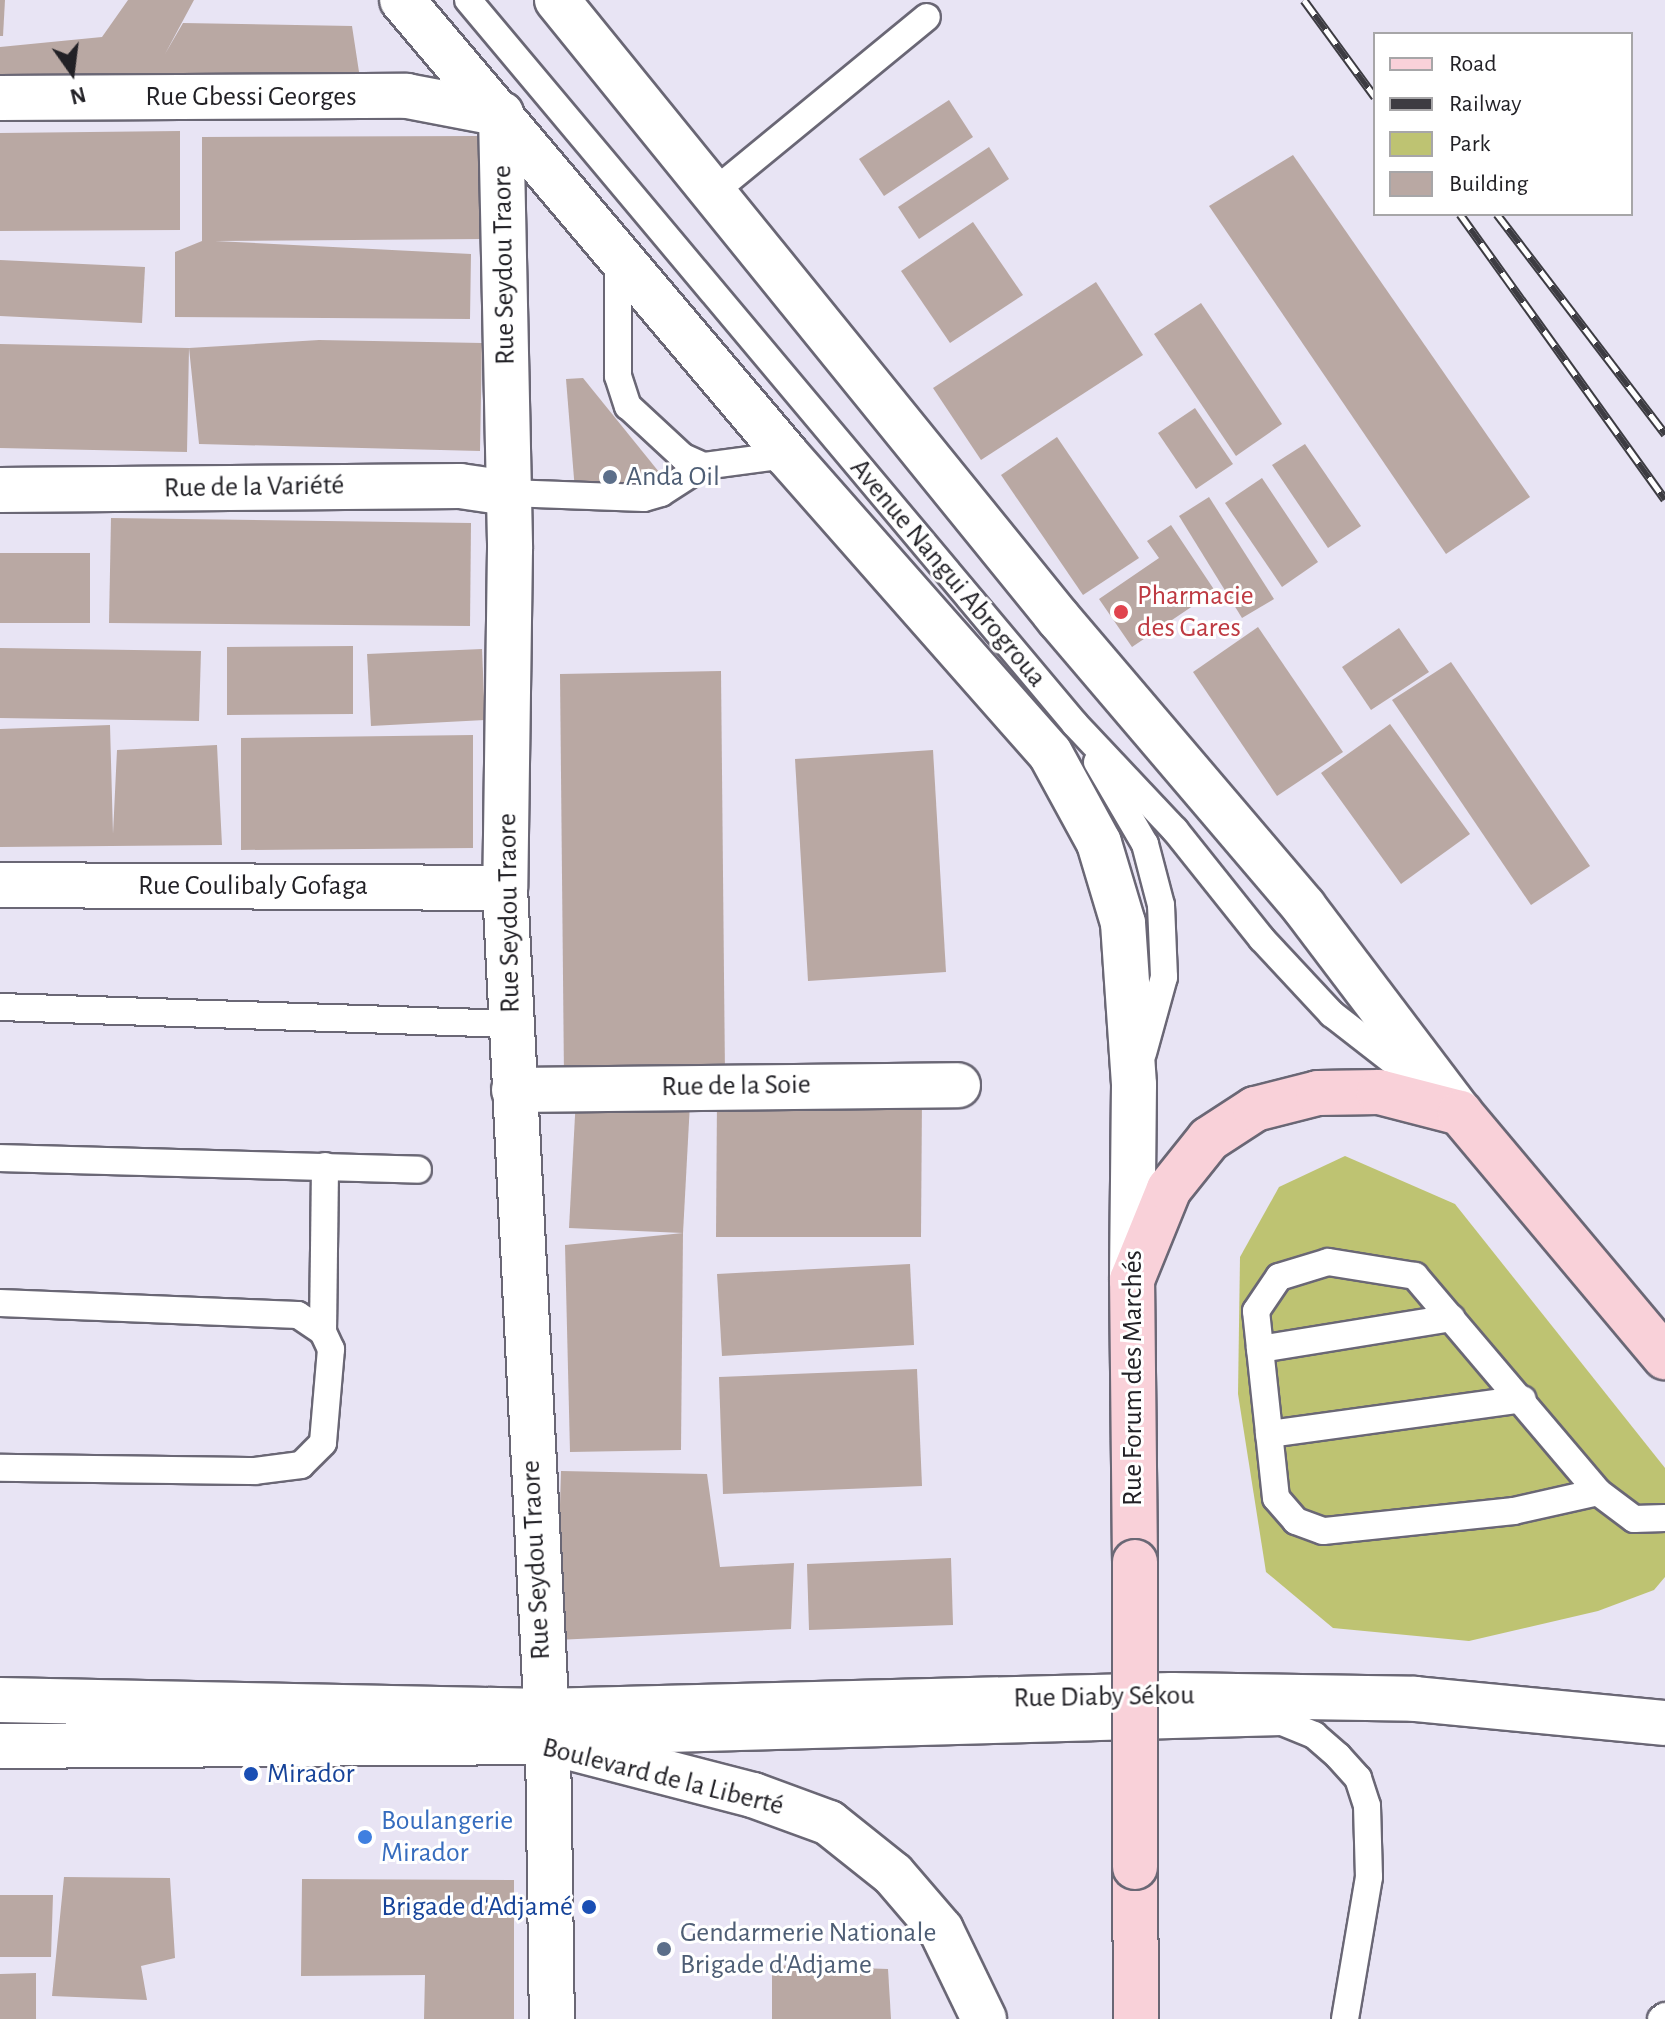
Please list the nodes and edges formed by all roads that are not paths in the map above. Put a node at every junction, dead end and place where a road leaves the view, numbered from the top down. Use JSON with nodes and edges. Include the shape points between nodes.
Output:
{"nodes":[{"id":1,"x":402,"y":0,"type":"edge"},
{"id":2,"x":468,"y":0,"type":"edge"},
{"id":3,"x":557,"y":0,"type":"edge"},
{"id":4,"x":927,"y":17,"type":"dead end"},
{"id":5,"x":0,"y":98,"type":"edge"},
{"id":6,"x":501,"y":114,"type":"junction"},
{"id":7,"x":715,"y":191,"type":"junction"},
{"id":8,"x":618,"y":257,"type":"junction"},
{"id":9,"x":787,"y":455,"type":"junction"},
{"id":10,"x":703,"y":466,"type":"junction"},
{"id":11,"x":0,"y":490,"type":"edge"},
{"id":12,"x":508,"y":493,"type":"junction"},
{"id":13,"x":1062,"y":739,"type":"junction"},
{"id":14,"x":0,"y":885,"type":"edge"},
{"id":15,"x":505,"y":888,"type":"junction"},
{"id":16,"x":0,"y":1007,"type":"edge"},
{"id":17,"x":512,"y":1024,"type":"junction"},
{"id":18,"x":958,"y":1085,"type":"dead end"},
{"id":19,"x":514,"y":1090,"type":"junction"},
{"id":20,"x":1460,"y":1113,"type":"junction"},
{"id":21,"x":0,"y":1158,"type":"edge"},
{"id":22,"x":325,"y":1166,"type":"junction"},
{"id":23,"x":418,"y":1170,"type":"dead end"},
{"id":24,"x":1132,"y":1280,"type":"junction"},
{"id":25,"x":0,"y":1303,"type":"edge"},
{"id":26,"x":1452,"y":1318,"type":"junction"},
{"id":27,"x":323,"y":1332,"type":"junction"},
{"id":28,"x":1260,"y":1349,"type":"junction"},
{"id":29,"x":1665,"y":1357,"type":"edge"},
{"id":30,"x":1523,"y":1399,"type":"junction"},
{"id":31,"x":1269,"y":1434,"type":"junction"},
{"id":32,"x":0,"y":1468,"type":"edge"},
{"id":33,"x":1598,"y":1492,"type":"junction"},
{"id":34,"x":1665,"y":1518,"type":"edge"},
{"id":35,"x":0,"y":1700,"type":"edge"},
{"id":36,"x":1665,"y":1723,"type":"edge"},
{"id":37,"x":545,"y":1726,"type":"junction"},
{"id":38,"x":0,"y":1746,"type":"edge"},
{"id":39,"x":1135,"y":1881,"type":"junction"},
{"id":40,"x":552,"y":2019,"type":"edge"},
{"id":41,"x":984,"y":2019,"type":"edge"},
{"id":42,"x":1136,"y":2019,"type":"edge"},
{"id":43,"x":1154,"y":2019,"type":"edge"},
{"id":44,"x":1345,"y":2019,"type":"edge"}],
"edges":[{"from":1,"to":6,"type":"street","name":"Avenue Nangui Abrogroua"},
{"from":2,"to":13,"type":"lane","name":"Avenue Nangui Abrogroua"},
{"from":3,"to":7,"type":"street","name":"Avenue Nangui Abrogroua"},
{"from":4,"to":7,"type":"lane"},
{"from":5,"to":6,"type":"street","name":"Rue Gbessi Georges","via":[[407,96]]},
{"from":6,"to":8,"type":"street","name":"Avenue Nangui Abrogroua"},
{"from":6,"to":12,"type":"street","name":"Rue Seydou Traore"},
{"from":7,"to":20,"type":"street","name":"Avenue Nangui Abrogroua","via":[[1059,619],[1304,907]]},
{"from":8,"to":9,"type":"street","name":"Avenue Nangui Abrogroua"},
{"from":8,"to":10,"type":"lane","via":[[622,396],[683,457]]},
{"from":9,"to":10,"type":"lane"},
{"from":9,"to":13,"type":"street","name":"Avenue Nangui Abrogroua"},
{"from":10,"to":12,"type":"lane","via":[[644,498]]},
{"from":11,"to":12,"type":"street","name":"Rue de la Variété","via":[[460,486]]},
{"from":12,"to":15,"type":"street","name":"Rue Seydou Traore"},
{"from":13,"to":20,"type":"lane","name":"Avenue Nangui Abrogroua","via":[[1175,830],[1262,939],[1332,1014]]},
{"from":13,"to":24,"type":"street","name":"Rue Forum des Marchés","via":[[1123,923],[1134,1085]]},
{"from":14,"to":15,"type":"street","name":"Rue Coulibaly Gofaga"},
{"from":15,"to":17,"type":"street","name":"Rue Seydou Traore"},
{"from":16,"to":17,"type":"lane"},
{"from":17,"to":19,"type":"street","name":"Rue Seydou Traore"},
{"from":18,"to":19,"type":"street","name":"Rue de la Soie"},
{"from":19,"to":37,"type":"street","name":"Rue Seydou Traore"},
{"from":20,"to":24,"type":"main road","via":[[1379,1092],[1318,1093],[1255,1109],[1209,1139],[1169,1189]]},
{"from":20,"to":29,"type":"main road","name":"Avenue Nangui Abrogroua"},
{"from":21,"to":22,"type":"lane"},
{"from":22,"to":23,"type":"lane"},
{"from":22,"to":27,"type":"lane"},
{"from":24,"to":39,"type":"main road","name":"Rue Forum des Marchés","bridge":true},
{"from":25,"to":27,"type":"lane","via":[[298,1315]]},
{"from":26,"to":28,"type":"lane"},
{"from":26,"to":28,"type":"lane","via":[[1415,1276],[1328,1262],[1279,1277],[1256,1311]]},
{"from":26,"to":30,"type":"lane"},
{"from":27,"to":32,"type":"lane","via":[[331,1349],[328,1419],[323,1443],[301,1465],[255,1471]]},
{"from":28,"to":31,"type":"lane"},
{"from":30,"to":31,"type":"lane"},
{"from":30,"to":33,"type":"lane"},
{"from":31,"to":33,"type":"lane","via":[[1276,1498],[1296,1521],[1323,1531],[1514,1511]]},
{"from":33,"to":34,"type":"lane","via":[[1634,1519]]},
{"from":35,"to":37,"type":"street","name":"Boulevard de la Liberté"},
{"from":36,"to":37,"type":"street","name":"Rue Diaby Sékou","via":[[1415,1699],[1172,1695]]},
{"from":37,"to":38,"type":"street","name":"Boulevard de la Liberté"},
{"from":37,"to":40,"type":"street","name":"Rue Seydou Traore"},
{"from":37,"to":41,"type":"street","name":"Boulevard de la Liberté","via":[[829,1823],[893,1874],[941,1930]]},
{"from":37,"to":44,"type":"lane","via":[[1282,1722],[1314,1735],[1338,1756],[1358,1778],[1367,1806],[1369,1877]]},
{"from":39,"to":42,"type":"main road","name":"Rue Forum des Marchés"},
{"from":39,"to":43,"type":"lane","via":[[1149,1945]]}]}
